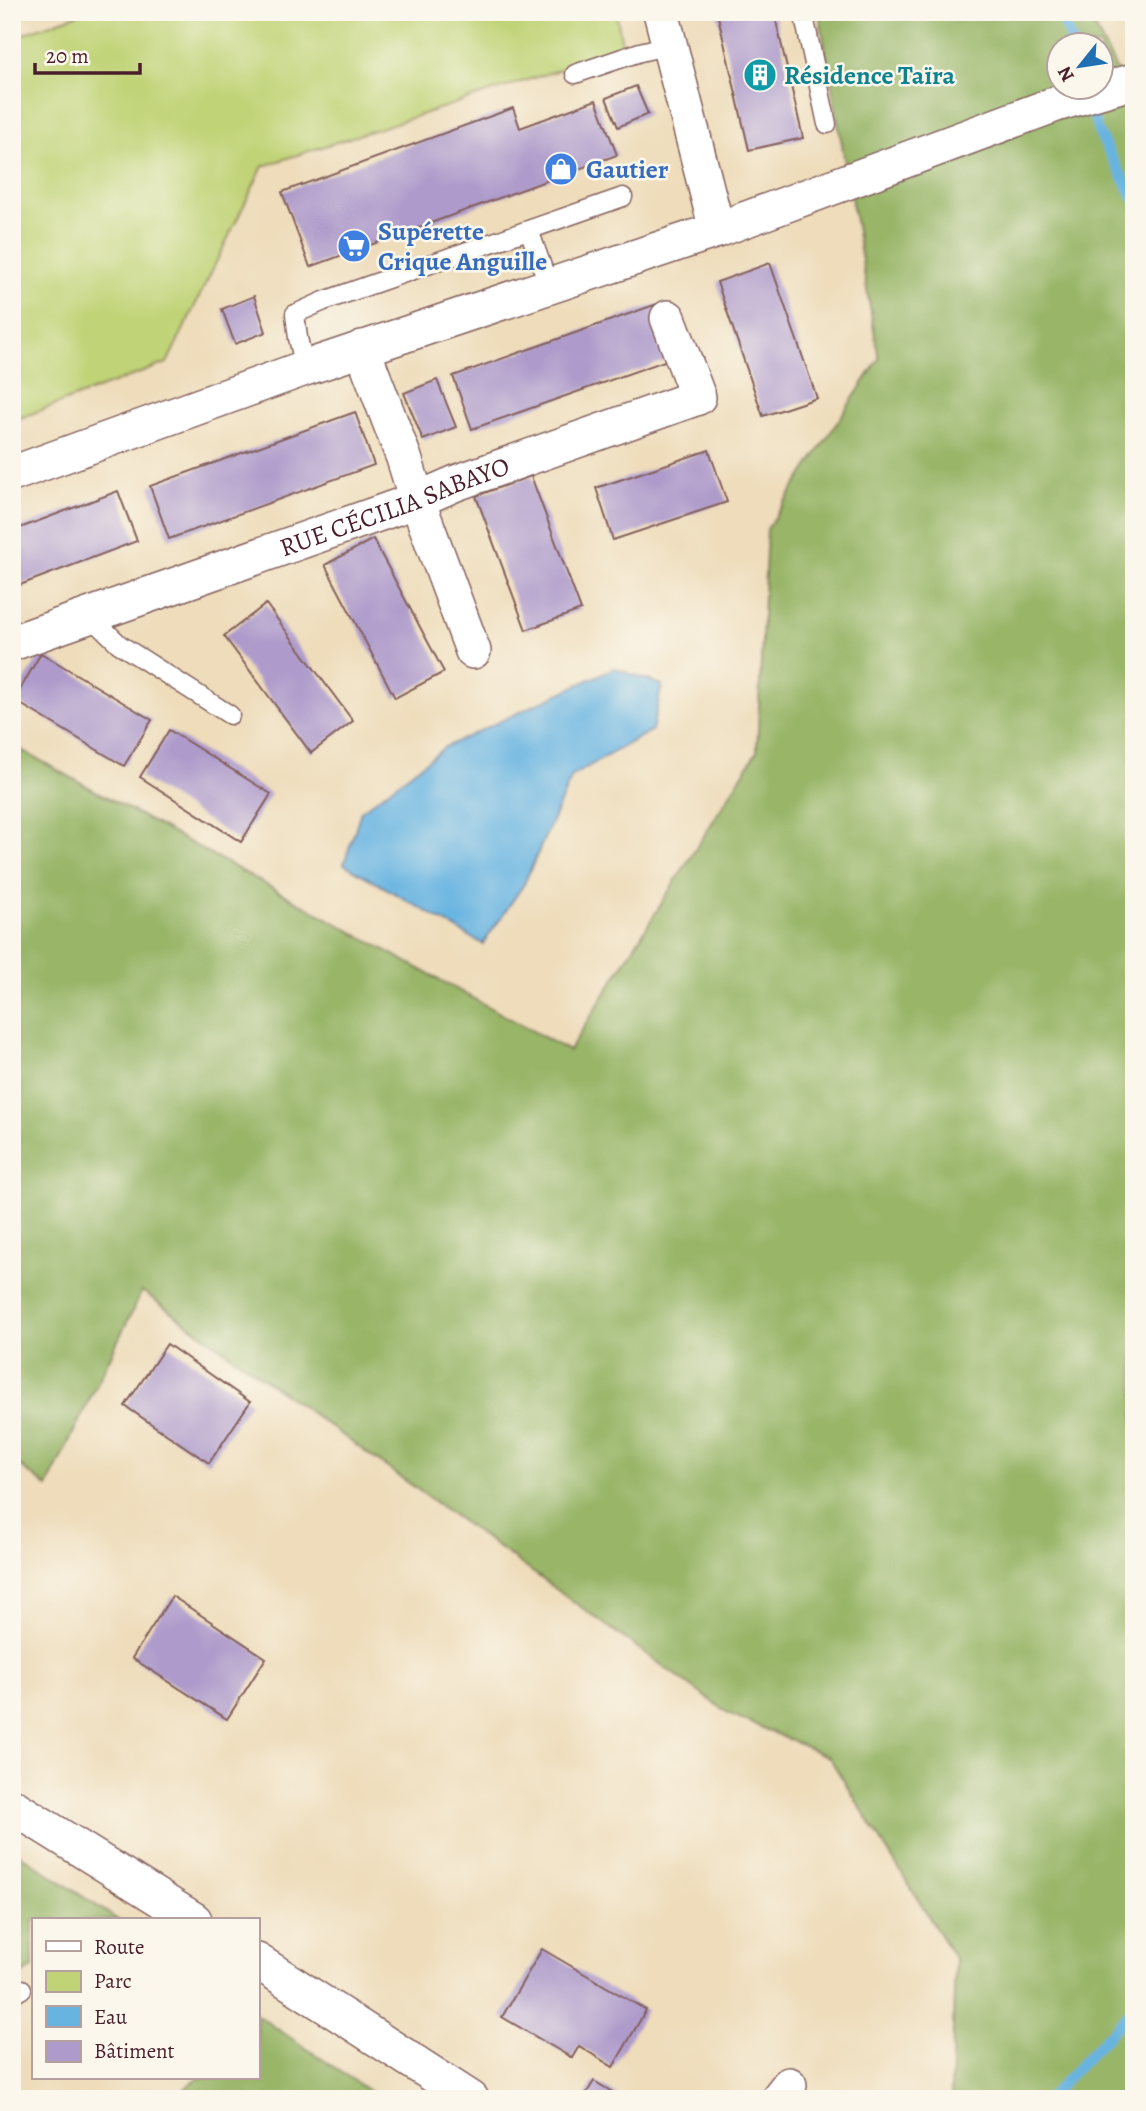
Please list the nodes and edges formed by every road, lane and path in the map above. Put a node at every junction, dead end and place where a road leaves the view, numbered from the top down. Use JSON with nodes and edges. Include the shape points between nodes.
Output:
{"nodes":[{"id":1,"x":803,"y":12,"type":"edge"},
{"id":2,"x":665,"y":29,"type":"edge"},
{"id":3,"x":575,"y":74,"type":"dead end"},
{"id":4,"x":1128,"y":82,"type":"edge"},
{"id":5,"x":827,"y":124,"type":"dead end"},
{"id":6,"x":624,"y":197,"type":"dead end"},
{"id":7,"x":529,"y":230,"type":"junction"},
{"id":8,"x":718,"y":230,"type":"junction"},
{"id":9,"x":549,"y":286,"type":"junction"},
{"id":10,"x":668,"y":318,"type":"dead end"},
{"id":11,"x":362,"y":348,"type":"junction"},
{"id":12,"x":305,"y":368,"type":"junction"},
{"id":13,"x":12,"y":474,"type":"edge"},
{"id":14,"x":417,"y":500,"type":"junction"},
{"id":15,"x":89,"y":615,"type":"junction"},
{"id":16,"x":12,"y":643,"type":"edge"},
{"id":17,"x":473,"y":651,"type":"dead end"},
{"id":18,"x":230,"y":715,"type":"dead end"},
{"id":19,"x":12,"y":1805,"type":"edge"},
{"id":20,"x":191,"y":1918,"type":"edge"},
{"id":21,"x":259,"y":1962,"type":"edge"},
{"id":22,"x":471,"y":2099,"type":"edge"}],
"edges":[{"from":1,"to":5,"type":"lane"},
{"from":2,"to":3,"type":"lane","via":[[640,52]]},
{"from":2,"to":8,"type":"street"},
{"from":4,"to":8,"type":"street","via":[[1056,104]]},
{"from":6,"to":7,"type":"lane"},
{"from":7,"to":9,"type":"lane"},
{"from":7,"to":12,"type":"lane","via":[[295,314]]},
{"from":8,"to":9,"type":"street"},
{"from":9,"to":11,"type":"street"},
{"from":10,"to":14,"type":"street","name":"RUE CÉCILIA SABAYO","via":[[698,397]]},
{"from":11,"to":12,"type":"street"},
{"from":11,"to":14,"type":"street"},
{"from":12,"to":13,"type":"street"},
{"from":14,"to":15,"type":"street","name":"RUE CÉCILIA SABAYO"},
{"from":14,"to":17,"type":"street"},
{"from":15,"to":16,"type":"street","name":"RUE CÉCILIA SABAYO"},
{"from":15,"to":18,"type":"lane","via":[[119,644]]},
{"from":19,"to":20,"type":"street"},
{"from":21,"to":22,"type":"street"}]}
